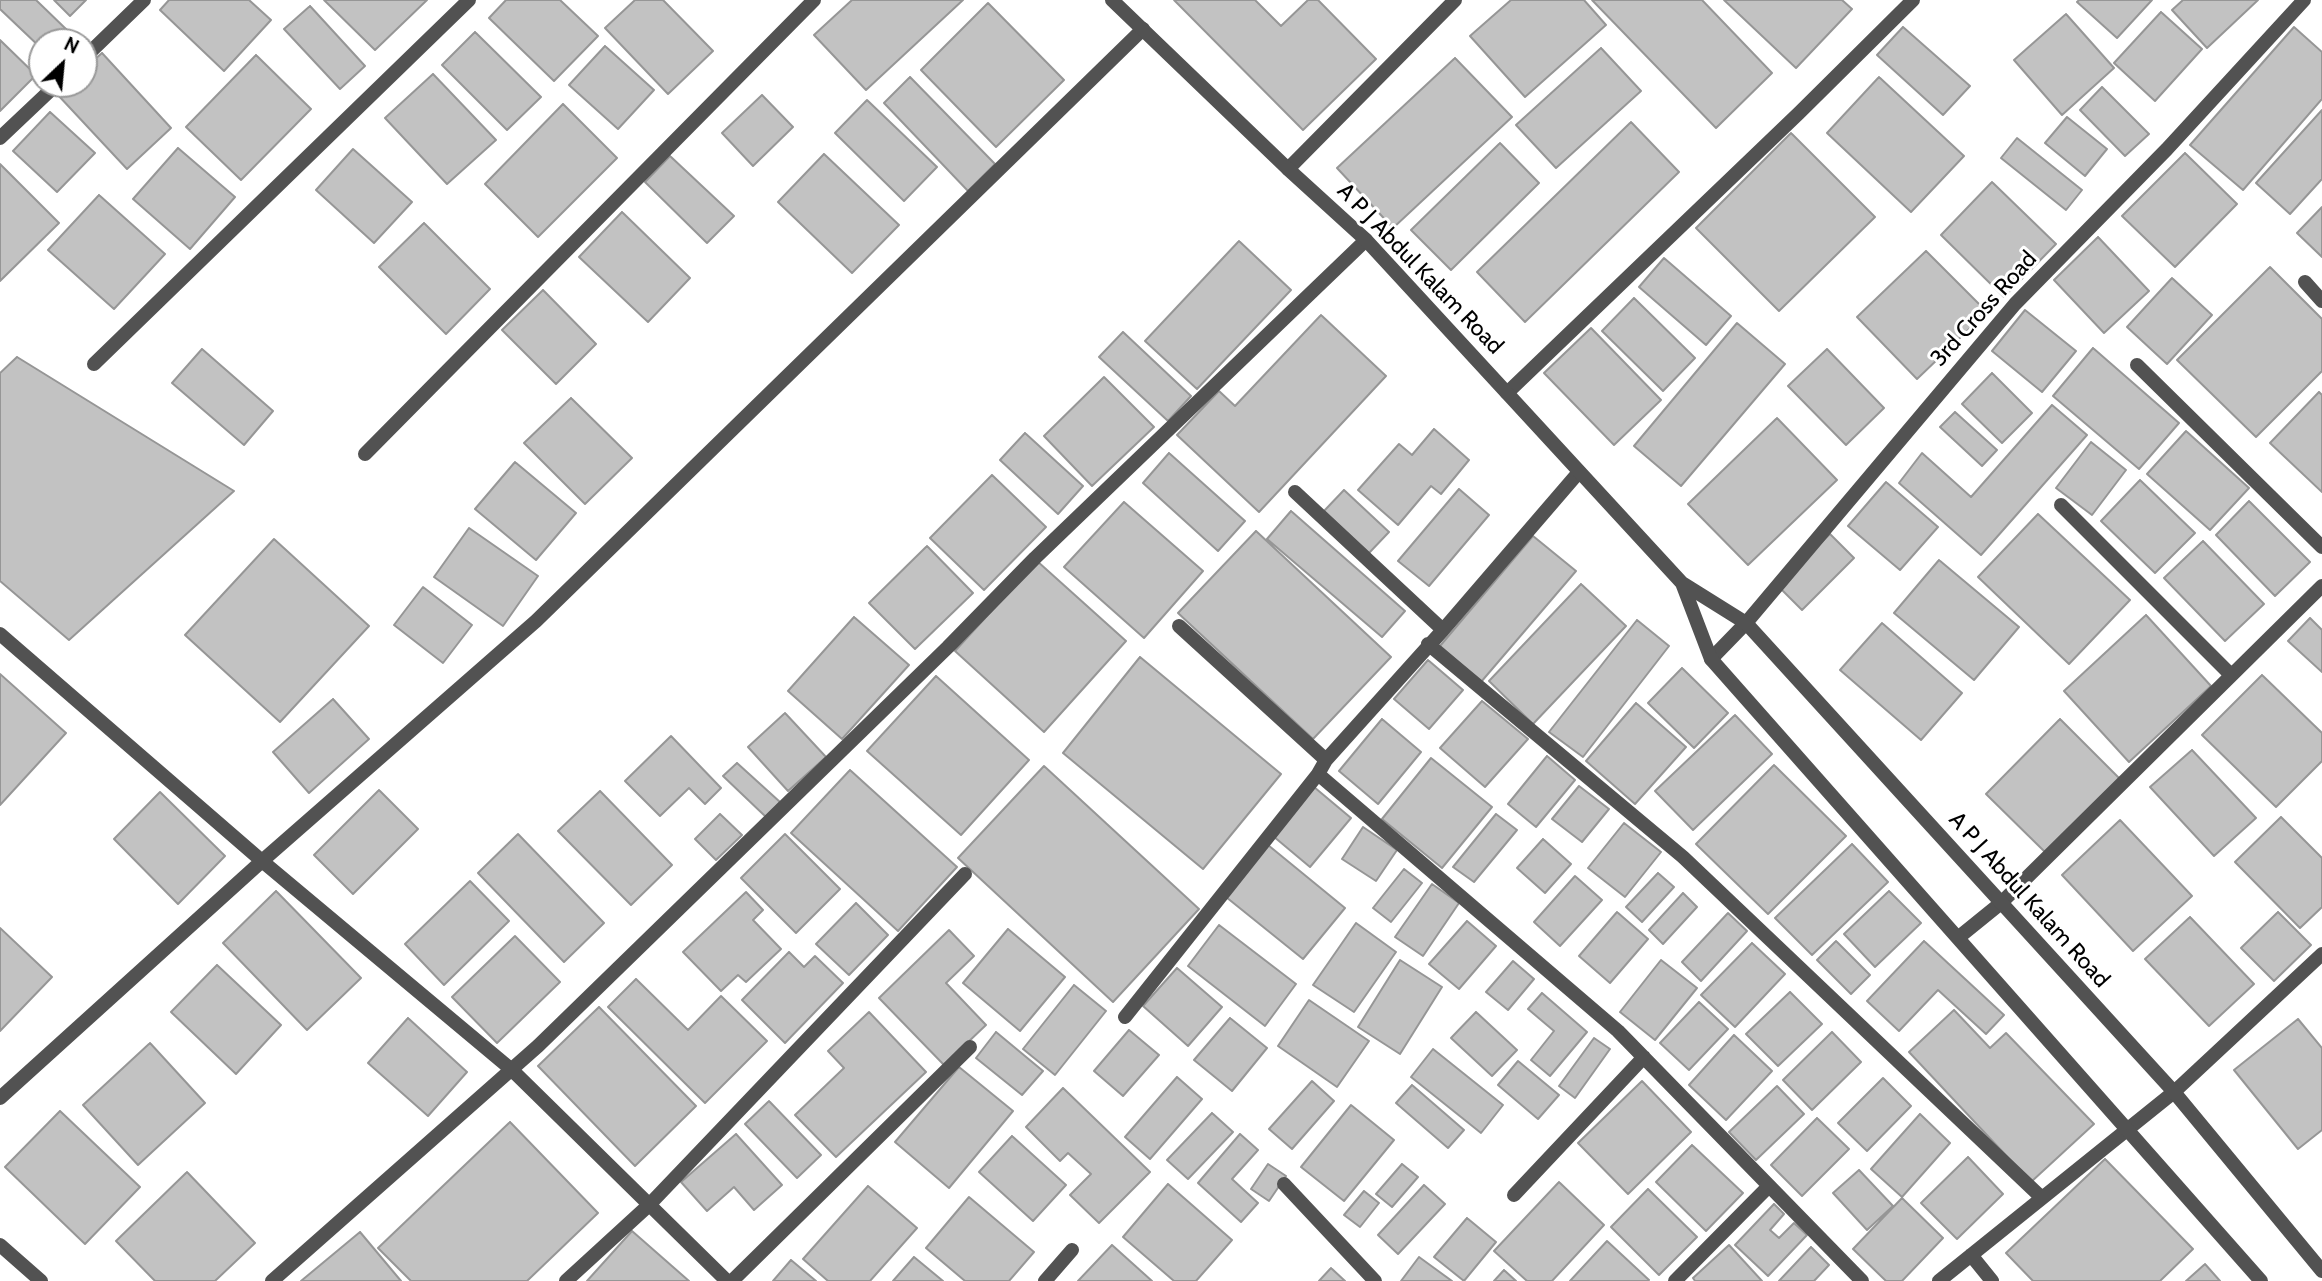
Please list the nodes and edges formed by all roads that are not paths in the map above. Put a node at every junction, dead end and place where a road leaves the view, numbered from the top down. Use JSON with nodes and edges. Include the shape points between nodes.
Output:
{"nodes":[{"id":1,"x":144,"y":0,"type":"edge"},
{"id":2,"x":469,"y":0,"type":"edge"},
{"id":3,"x":814,"y":0,"type":"edge"},
{"id":4,"x":1113,"y":0,"type":"edge"},
{"id":5,"x":1455,"y":0,"type":"edge"},
{"id":6,"x":1913,"y":0,"type":"edge"},
{"id":7,"x":2304,"y":0,"type":"edge"},
{"id":8,"x":1143,"y":29,"type":"junction"},
{"id":9,"x":98,"y":44,"type":"edge"},
{"id":10,"x":42,"y":98,"type":"edge"},
{"id":11,"x":0,"y":138,"type":"edge"},
{"id":12,"x":1288,"y":169,"type":"junction"},
{"id":13,"x":1366,"y":240,"type":"junction"},
{"id":14,"x":2305,"y":282,"type":"dead end"},
{"id":15,"x":2322,"y":301,"type":"edge"},
{"id":16,"x":94,"y":364,"type":"dead end"},
{"id":17,"x":2137,"y":365,"type":"dead end"},
{"id":18,"x":1507,"y":393,"type":"junction"},
{"id":19,"x":365,"y":454,"type":"dead end"},
{"id":20,"x":1578,"y":472,"type":"junction"},
{"id":21,"x":1295,"y":492,"type":"dead end"},
{"id":22,"x":2061,"y":505,"type":"dead end"},
{"id":23,"x":2322,"y":547,"type":"edge"},
{"id":24,"x":1682,"y":583,"type":"junction"},
{"id":25,"x":2322,"y":586,"type":"edge"},
{"id":26,"x":1746,"y":623,"type":"junction"},
{"id":27,"x":1179,"y":626,"type":"dead end"},
{"id":28,"x":1443,"y":630,"type":"junction"},
{"id":29,"x":0,"y":634,"type":"edge"},
{"id":30,"x":1428,"y":644,"type":"junction"},
{"id":31,"x":1711,"y":659,"type":"junction"},
{"id":32,"x":2231,"y":675,"type":"junction"},
{"id":33,"x":1326,"y":760,"type":"junction"},
{"id":34,"x":1318,"y":774,"type":"junction"},
{"id":35,"x":262,"y":861,"type":"junction"},
{"id":36,"x":965,"y":874,"type":"dead end"},
{"id":37,"x":2001,"y":903,"type":"junction"},
{"id":38,"x":1959,"y":937,"type":"junction"},
{"id":39,"x":2322,"y":954,"type":"edge"},
{"id":40,"x":1125,"y":1017,"type":"dead end"},
{"id":41,"x":970,"y":1047,"type":"dead end"},
{"id":42,"x":1644,"y":1057,"type":"junction"},
{"id":43,"x":512,"y":1070,"type":"junction"},
{"id":44,"x":2174,"y":1092,"type":"junction"},
{"id":45,"x":0,"y":1098,"type":"edge"},
{"id":46,"x":2127,"y":1129,"type":"junction"},
{"id":47,"x":1284,"y":1184,"type":"dead end"},
{"id":48,"x":1769,"y":1186,"type":"junction"},
{"id":49,"x":1514,"y":1195,"type":"dead end"},
{"id":50,"x":2042,"y":1198,"type":"junction"},
{"id":51,"x":649,"y":1205,"type":"junction"},
{"id":52,"x":0,"y":1245,"type":"edge"},
{"id":53,"x":1072,"y":1250,"type":"dead end"},
{"id":54,"x":1971,"y":1255,"type":"junction"},
{"id":55,"x":2322,"y":1271,"type":"edge"},
{"id":56,"x":41,"y":1281,"type":"edge"},
{"id":57,"x":272,"y":1281,"type":"edge"},
{"id":58,"x":566,"y":1281,"type":"edge"},
{"id":59,"x":729,"y":1281,"type":"edge"},
{"id":60,"x":1045,"y":1281,"type":"edge"},
{"id":61,"x":1374,"y":1281,"type":"edge"},
{"id":62,"x":1675,"y":1281,"type":"edge"},
{"id":63,"x":1862,"y":1281,"type":"edge"},
{"id":64,"x":1938,"y":1281,"type":"edge"},
{"id":65,"x":1992,"y":1281,"type":"edge"},
{"id":66,"x":2261,"y":1281,"type":"edge"}],
"edges":[{"from":1,"to":9,"type":"street"},
{"from":2,"to":16,"type":"street"},
{"from":3,"to":19,"type":"street"},
{"from":4,"to":8,"type":"street","name":"A P J Abdul Kalam Road"},
{"from":5,"to":12,"type":"street"},
{"from":6,"to":18,"type":"street"},
{"from":7,"to":26,"type":"street","name":"3rd Cross Road","via":[[2015,304]]},
{"from":8,"to":12,"type":"street","name":"A P J Abdul Kalam Road"},
{"from":8,"to":35,"type":"street","via":[[536,621]]},
{"from":10,"to":11,"type":"street"},
{"from":12,"to":13,"type":"street","name":"A P J Abdul Kalam Road"},
{"from":13,"to":18,"type":"street","name":"A P J Abdul Kalam Road"},
{"from":13,"to":43,"type":"street"},
{"from":14,"to":15,"type":"street"},
{"from":17,"to":23,"type":"street"},
{"from":18,"to":20,"type":"street","name":"A P J Abdul Kalam Road"},
{"from":20,"to":24,"type":"street","name":"A P J Abdul Kalam Road"},
{"from":20,"to":28,"type":"street"},
{"from":21,"to":28,"type":"street"},
{"from":22,"to":32,"type":"street"},
{"from":24,"to":26,"type":"street","name":"A P J Abdul Kalam Road"},
{"from":24,"to":31,"type":"street","name":"A P J Abdul Kalam Road"},
{"from":25,"to":32,"type":"street"},
{"from":26,"to":31,"type":"street","name":"3rd Cross Road"},
{"from":26,"to":37,"type":"street","name":"A P J Abdul Kalam Road"},
{"from":27,"to":33,"type":"street"},
{"from":28,"to":30,"type":"street"},
{"from":29,"to":35,"type":"street"},
{"from":30,"to":33,"type":"street"},
{"from":30,"to":50,"type":"street","via":[[1683,857]]},
{"from":31,"to":38,"type":"street","name":"A P J Abdul Kalam Road"},
{"from":32,"to":37,"type":"street"},
{"from":33,"to":34,"type":"street"},
{"from":34,"to":40,"type":"street"},
{"from":34,"to":42,"type":"street"},
{"from":35,"to":43,"type":"street"},
{"from":35,"to":45,"type":"street"},
{"from":36,"to":51,"type":"street"},
{"from":37,"to":38,"type":"street"},
{"from":37,"to":44,"type":"street","name":"A P J Abdul Kalam Road"},
{"from":38,"to":46,"type":"street","name":"A P J Abdul Kalam Road"},
{"from":39,"to":44,"type":"street"},
{"from":41,"to":59,"type":"street"},
{"from":42,"to":48,"type":"street"},
{"from":42,"to":49,"type":"street"},
{"from":43,"to":51,"type":"street"},
{"from":43,"to":57,"type":"street"},
{"from":44,"to":46,"type":"street"},
{"from":44,"to":55,"type":"street","name":"A P J Abdul Kalam Road"},
{"from":46,"to":50,"type":"street"},
{"from":46,"to":66,"type":"street","name":"A P J Abdul Kalam Road"},
{"from":47,"to":61,"type":"street"},
{"from":48,"to":62,"type":"street"},
{"from":48,"to":63,"type":"street"},
{"from":50,"to":54,"type":"street"},
{"from":51,"to":58,"type":"street"},
{"from":51,"to":59,"type":"street"},
{"from":52,"to":56,"type":"street"},
{"from":53,"to":60,"type":"street"},
{"from":54,"to":64,"type":"street"},
{"from":54,"to":65,"type":"street"}]}
